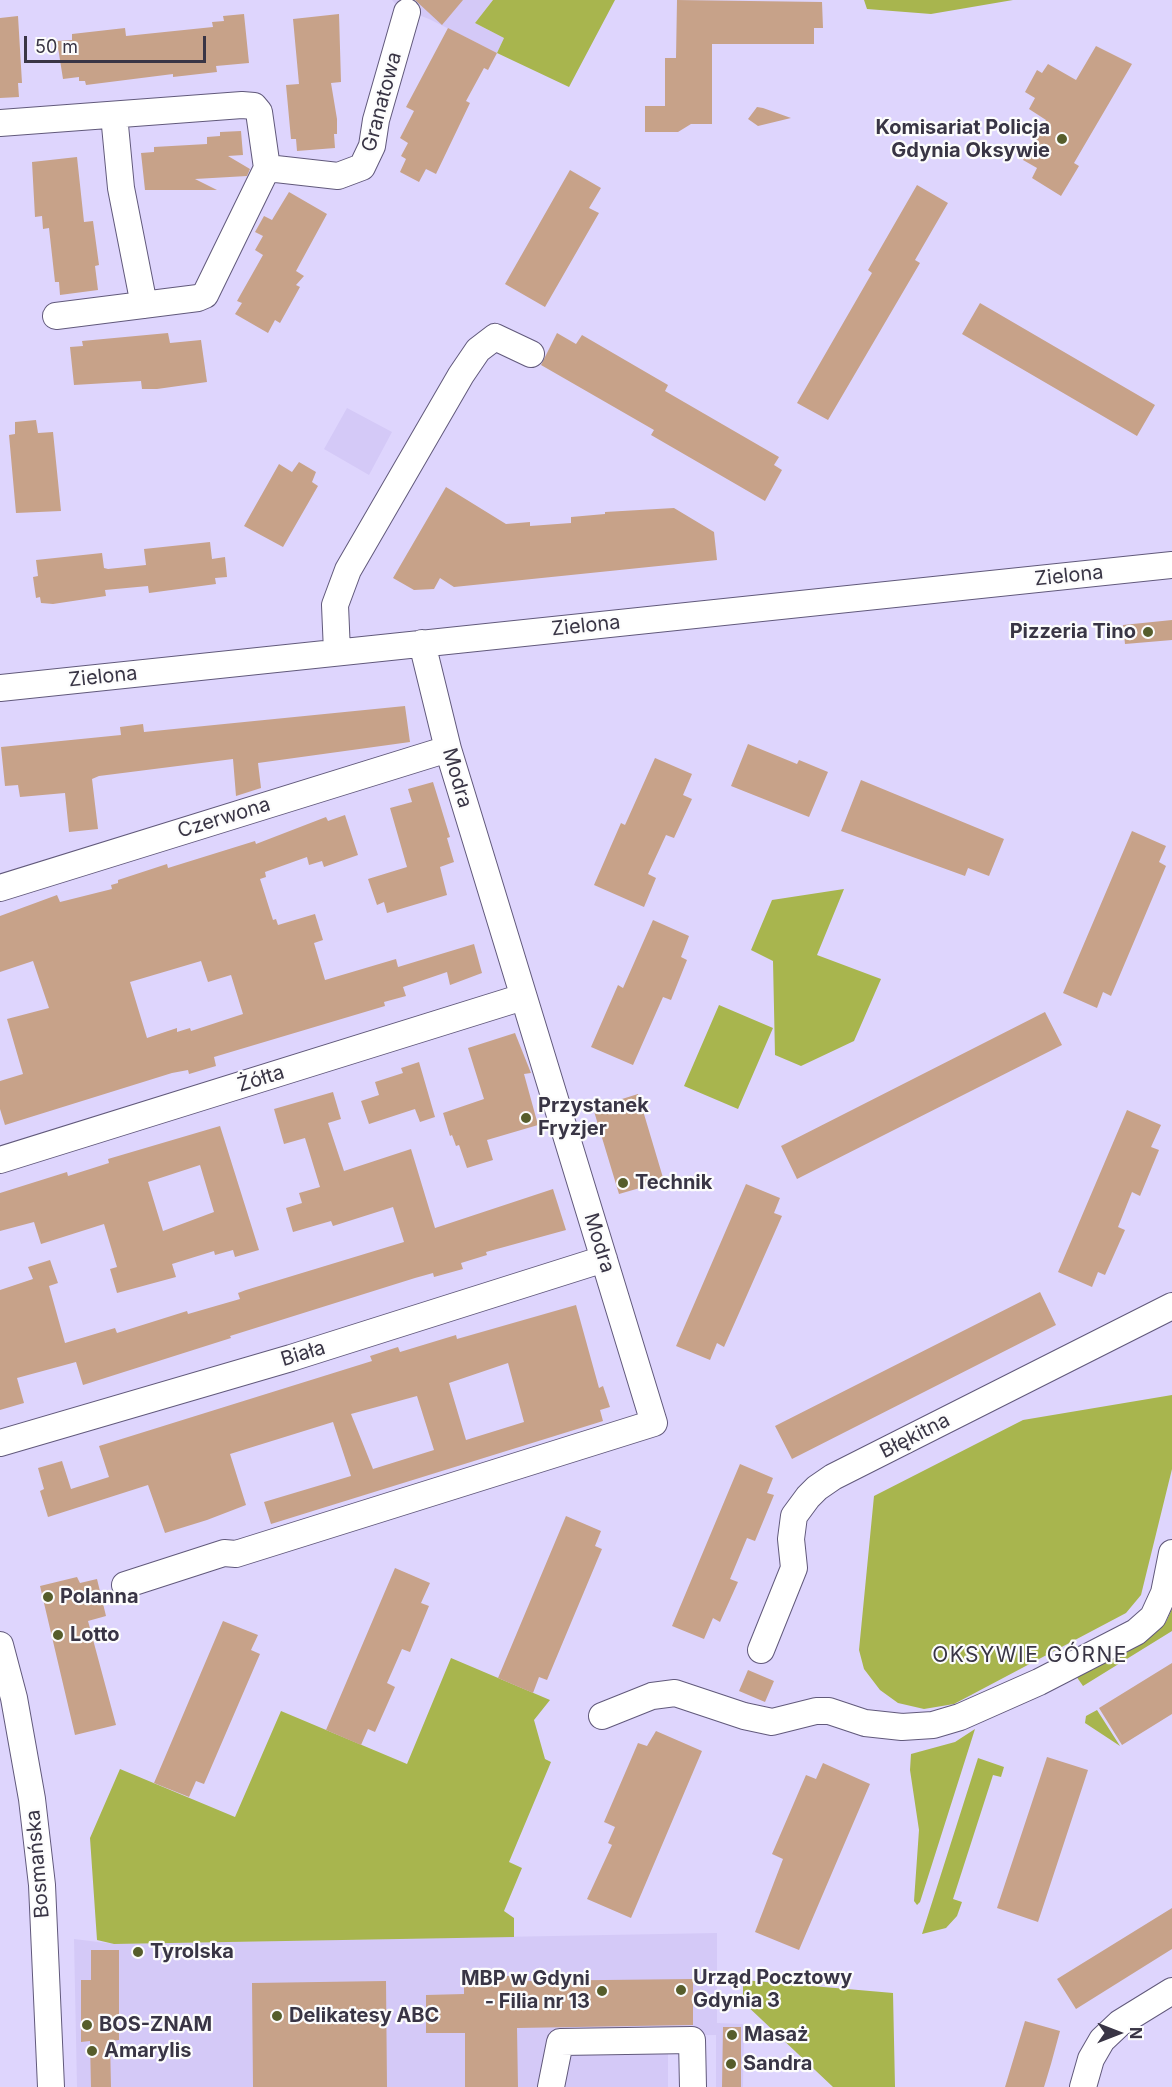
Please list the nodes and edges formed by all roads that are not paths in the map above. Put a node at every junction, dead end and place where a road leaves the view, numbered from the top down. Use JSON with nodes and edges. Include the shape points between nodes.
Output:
{"nodes":[{"id":1,"x":407,"y":12,"type":"dead end"},
{"id":2,"x":114,"y":115,"type":"junction"},
{"id":3,"x":0,"y":123,"type":"edge"},
{"id":4,"x":267,"y":168,"type":"junction"},
{"id":5,"x":144,"y":305,"type":"junction"},
{"id":6,"x":56,"y":316,"type":"dead end"},
{"id":7,"x":531,"y":354,"type":"dead end"},
{"id":8,"x":1172,"y":566,"type":"edge"},
{"id":9,"x":422,"y":643,"type":"junction"},
{"id":10,"x":337,"y":652,"type":"junction"},
{"id":11,"x":0,"y":688,"type":"edge"},
{"id":12,"x":448,"y":749,"type":"junction"},
{"id":13,"x":0,"y":888,"type":"edge"},
{"id":14,"x":523,"y":998,"type":"junction"},
{"id":15,"x":0,"y":1160,"type":"edge"},
{"id":16,"x":604,"y":1259,"type":"junction"},
{"id":17,"x":1172,"y":1306,"type":"edge"},
{"id":18,"x":0,"y":1443,"type":"edge"},
{"id":19,"x":1172,"y":1553,"type":"edge"},
{"id":20,"x":124,"y":1585,"type":"dead end"},
{"id":21,"x":0,"y":1645,"type":"edge"},
{"id":22,"x":761,"y":1650,"type":"dead end"},
{"id":23,"x":602,"y":1716,"type":"dead end"},
{"id":24,"x":1172,"y":1990,"type":"edge"},
{"id":25,"x":51,"y":2087,"type":"edge"},
{"id":26,"x":551,"y":2087,"type":"edge"},
{"id":27,"x":693,"y":2087,"type":"edge"},
{"id":28,"x":1083,"y":2087,"type":"edge"}],
"edges":[{"from":1,"to":4,"type":"street","name":"Granatowa","via":[[372,146],[362,167],[338,176]]},
{"from":2,"to":3,"type":"street"},
{"from":2,"to":4,"type":"street","via":[[254,106],[261,121]]},
{"from":2,"to":5,"type":"street","via":[[120,188]]},
{"from":4,"to":5,"type":"street","via":[[205,295]]},
{"from":5,"to":6,"type":"street"},
{"from":7,"to":10,"type":"street","via":[[495,337],[478,350],[461,375],[348,570],[335,605]]},
{"from":8,"to":9,"type":"street","name":"Zielona"},
{"from":9,"to":10,"type":"street","name":"Zielona"},
{"from":9,"to":12,"type":"street","name":"Modra"},
{"from":10,"to":11,"type":"street","name":"Zielona"},
{"from":12,"to":13,"type":"street","name":"Czerwona"},
{"from":12,"to":14,"type":"street","name":"Modra"},
{"from":14,"to":15,"type":"street","name":"Żółta"},
{"from":14,"to":16,"type":"street","name":"Modra"},
{"from":16,"to":18,"type":"street","name":"Biała","via":[[291,1358]]},
{"from":16,"to":20,"type":"street","name":"Modra","via":[[654,1423],[236,1554],[224,1553]]},
{"from":17,"to":22,"type":"street","name":"Błękitna","via":[[818,1488],[794,1516],[794,1568]]},
{"from":19,"to":23,"type":"street","via":[[1164,1593],[1153,1617],[1136,1632],[1039,1682],[933,1725],[865,1723],[829,1711],[772,1722],[675,1693],[651,1696]]},
{"from":21,"to":25,"type":"street","name":"Bosmańska","via":[[32,1799],[42,1895]]},
{"from":24,"to":28,"type":"street","via":[[1120,2023],[1102,2040],[1091,2059]]},
{"from":26,"to":27,"type":"street","via":[[560,2042],[692,2040]]}]}
